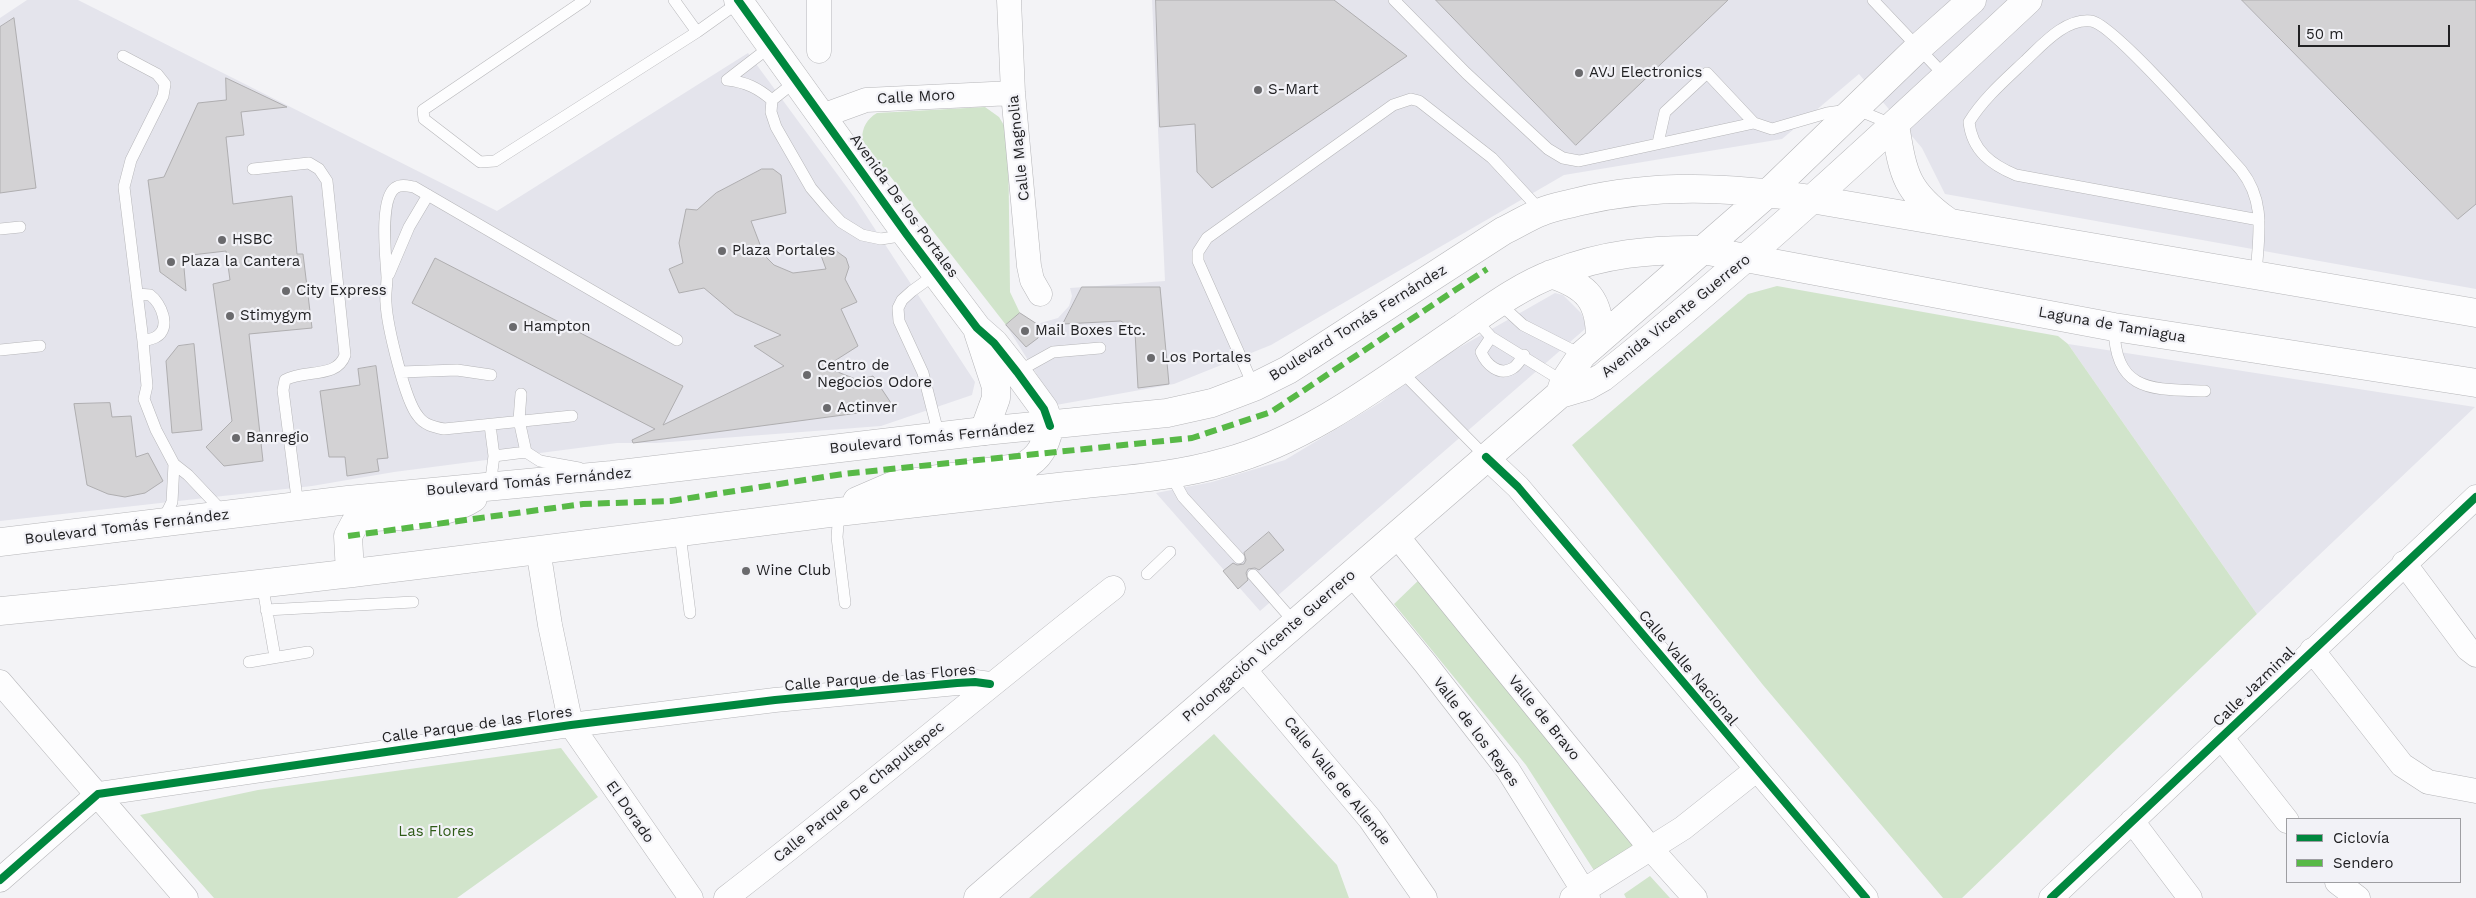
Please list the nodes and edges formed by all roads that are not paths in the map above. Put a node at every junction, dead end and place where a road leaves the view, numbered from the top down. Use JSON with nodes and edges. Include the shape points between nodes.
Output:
{"nodes":[{"id":1,"x":585,"y":0,"type":"edge"},
{"id":2,"x":674,"y":0,"type":"edge"},
{"id":3,"x":819,"y":0,"type":"edge"},
{"id":4,"x":1009,"y":0,"type":"edge"},
{"id":5,"x":1394,"y":0,"type":"edge"},
{"id":6,"x":1873,"y":0,"type":"edge"},
{"id":7,"x":1972,"y":0,"type":"edge"},
{"id":8,"x":2028,"y":0,"type":"edge"},
{"id":9,"x":739,"y":1,"type":"edge"},
{"id":10,"x":698,"y":32,"type":"junction"},
{"id":11,"x":771,"y":46,"type":"junction"},
{"id":12,"x":1918,"y":48,"type":"junction"},
{"id":13,"x":819,"y":51,"type":"dead end"},
{"id":14,"x":123,"y":56,"type":"dead end"},
{"id":15,"x":1946,"y":77,"type":"junction"},
{"id":16,"x":796,"y":81,"type":"junction"},
{"id":17,"x":1013,"y":93,"type":"junction"},
{"id":18,"x":772,"y":100,"type":"junction"},
{"id":19,"x":1855,"y":109,"type":"junction"},
{"id":20,"x":822,"y":116,"type":"junction"},
{"id":21,"x":1754,"y":123,"type":"junction"},
{"id":22,"x":1895,"y":126,"type":"junction"},
{"id":23,"x":1658,"y":143,"type":"junction"},
{"id":24,"x":253,"y":169,"type":"dead end"},
{"id":25,"x":1768,"y":193,"type":"junction"},
{"id":26,"x":428,"y":195,"type":"junction"},
{"id":27,"x":1812,"y":199,"type":"junction"},
{"id":28,"x":1541,"y":212,"type":"junction"},
{"id":29,"x":2259,"y":220,"type":"junction"},
{"id":30,"x":1948,"y":222,"type":"junction"},
{"id":31,"x":20,"y":227,"type":"dead end"},
{"id":32,"x":0,"y":229,"type":"edge"},
{"id":33,"x":907,"y":235,"type":"junction"},
{"id":34,"x":1703,"y":250,"type":"junction"},
{"id":35,"x":1749,"y":257,"type":"junction"},
{"id":36,"x":937,"y":273,"type":"junction"},
{"id":37,"x":1551,"y":274,"type":"junction"},
{"id":38,"x":2256,"y":276,"type":"junction"},
{"id":39,"x":387,"y":278,"type":"junction"},
{"id":40,"x":137,"y":294,"type":"junction"},
{"id":41,"x":1040,"y":294,"type":"dead end"},
{"id":42,"x":1499,"y":303,"type":"junction"},
{"id":43,"x":2476,"y":313,"type":"edge"},
{"id":44,"x":2114,"y":327,"type":"junction"},
{"id":45,"x":977,"y":328,"type":"junction"},
{"id":46,"x":1483,"y":328,"type":"junction"},
{"id":47,"x":677,"y":340,"type":"dead end"},
{"id":48,"x":143,"y":341,"type":"junction"},
{"id":49,"x":40,"y":346,"type":"dead end"},
{"id":50,"x":1591,"y":347,"type":"junction"},
{"id":51,"x":1100,"y":348,"type":"dead end"},
{"id":52,"x":0,"y":350,"type":"edge"},
{"id":53,"x":1524,"y":355,"type":"junction"},
{"id":54,"x":1400,"y":370,"type":"junction"},
{"id":55,"x":401,"y":372,"type":"junction"},
{"id":56,"x":1017,"y":372,"type":"junction"},
{"id":57,"x":491,"y":375,"type":"dead end"},
{"id":58,"x":2476,"y":384,"type":"edge"},
{"id":59,"x":1254,"y":387,"type":"junction"},
{"id":60,"x":1562,"y":388,"type":"junction"},
{"id":61,"x":2205,"y":391,"type":"dead end"},
{"id":62,"x":521,"y":394,"type":"dead end"},
{"id":63,"x":572,"y":416,"type":"dead end"},
{"id":64,"x":519,"y":420,"type":"junction"},
{"id":65,"x":490,"y":425,"type":"junction"},
{"id":66,"x":1050,"y":426,"type":"junction"},
{"id":67,"x":984,"y":431,"type":"junction"},
{"id":68,"x":939,"y":437,"type":"junction"},
{"id":69,"x":526,"y":452,"type":"junction"},
{"id":70,"x":494,"y":456,"type":"junction"},
{"id":71,"x":1486,"y":457,"type":"junction"},
{"id":72,"x":174,"y":464,"type":"junction"},
{"id":73,"x":612,"y":475,"type":"junction"},
{"id":74,"x":1171,"y":475,"type":"junction"},
{"id":75,"x":490,"y":486,"type":"junction"},
{"id":76,"x":2476,"y":497,"type":"edge"},
{"id":77,"x":299,"y":508,"type":"junction"},
{"id":78,"x":839,"y":512,"type":"junction"},
{"id":79,"x":226,"y":516,"type":"junction"},
{"id":80,"x":162,"y":522,"type":"junction"},
{"id":81,"x":680,"y":534,"type":"junction"},
{"id":82,"x":1396,"y":535,"type":"junction"},
{"id":83,"x":0,"y":542,"type":"edge"},
{"id":84,"x":538,"y":549,"type":"junction"},
{"id":85,"x":1170,"y":552,"type":"dead end"},
{"id":86,"x":1239,"y":558,"type":"dead end"},
{"id":87,"x":2404,"y":563,"type":"junction"},
{"id":88,"x":350,"y":573,"type":"junction"},
{"id":89,"x":1147,"y":574,"type":"dead end"},
{"id":90,"x":1352,"y":574,"type":"junction"},
{"id":91,"x":1253,"y":575,"type":"dead end"},
{"id":92,"x":262,"y":583,"type":"junction"},
{"id":93,"x":1113,"y":588,"type":"dead end"},
{"id":94,"x":413,"y":602,"type":"dead end"},
{"id":95,"x":845,"y":603,"type":"dead end"},
{"id":96,"x":266,"y":610,"type":"junction"},
{"id":97,"x":0,"y":611,"type":"edge"},
{"id":98,"x":690,"y":613,"type":"dead end"},
{"id":99,"x":1295,"y":623,"type":"junction"},
{"id":100,"x":2312,"y":650,"type":"junction"},
{"id":101,"x":308,"y":652,"type":"dead end"},
{"id":102,"x":2476,"y":655,"type":"edge"},
{"id":103,"x":275,"y":657,"type":"junction"},
{"id":104,"x":249,"y":662,"type":"dead end"},
{"id":105,"x":1243,"y":668,"type":"junction"},
{"id":106,"x":0,"y":682,"type":"edge"},
{"id":107,"x":990,"y":684,"type":"junction"},
{"id":108,"x":571,"y":725,"type":"junction"},
{"id":109,"x":2221,"y":737,"type":"junction"},
{"id":110,"x":1756,"y":770,"type":"junction"},
{"id":111,"x":2476,"y":791,"type":"edge"},
{"id":112,"x":98,"y":794,"type":"junction"},
{"id":113,"x":2286,"y":820,"type":"edge"},
{"id":114,"x":2132,"y":821,"type":"junction"},
{"id":115,"x":1651,"y":849,"type":"junction"},
{"id":116,"x":0,"y":880,"type":"edge"},
{"id":117,"x":2338,"y":883,"type":"edge"},
{"id":118,"x":1581,"y":896,"type":"edge"},
{"id":119,"x":186,"y":898,"type":"edge"},
{"id":120,"x":691,"y":898,"type":"edge"},
{"id":121,"x":726,"y":898,"type":"edge"},
{"id":122,"x":978,"y":898,"type":"edge"},
{"id":123,"x":1425,"y":898,"type":"edge"},
{"id":124,"x":1695,"y":898,"type":"edge"},
{"id":125,"x":1866,"y":898,"type":"edge"},
{"id":126,"x":2051,"y":898,"type":"edge"},
{"id":127,"x":2190,"y":898,"type":"edge"},
{"id":128,"x":2358,"y":898,"type":"edge"}],
"edges":[{"from":1,"to":10,"type":"lane","via":[[423,110],[424,119],[480,162],[495,161]]},
{"from":2,"to":10,"type":"lane"},
{"from":3,"to":13,"type":"street"},
{"from":4,"to":17,"type":"street","name":"Calle Magnolia"},
{"from":5,"to":23,"type":"lane","via":[[1466,73],[1548,149],[1563,158],[1579,161]]},
{"from":6,"to":12,"type":"lane"},
{"from":7,"to":12,"type":"main road","name":"Avenida Vicente Guerrero"},
{"from":8,"to":15,"type":"main road","name":"Avenida Vicente Guerrero"},
{"from":9,"to":10,"type":"lane"},
{"from":9,"to":11,"type":"main road","name":"Avenida De los Portales"},
{"from":11,"to":16,"type":"main road","name":"Avenida De los Portales"},
{"from":11,"to":18,"type":"lane","via":[[727,80],[743,82],[761,90]]},
{"from":12,"to":15,"type":"lane"},
{"from":12,"to":19,"type":"main road","name":"Avenida Vicente Guerrero"},
{"from":14,"to":40,"type":"lane","via":[[157,74],[165,84],[164,96],[126,173],[124,187]]},
{"from":15,"to":22,"type":"main road","name":"Avenida Vicente Guerrero"},
{"from":16,"to":18,"type":"lane"},
{"from":16,"to":20,"type":"main road","name":"Avenida De los Portales"},
{"from":17,"to":20,"type":"street","name":"Calle Moro","via":[[866,100]]},
{"from":17,"to":41,"type":"street","name":"Calle Magnolia","via":[[1029,266]]},
{"from":18,"to":33,"type":"lane","via":[[771,112],[776,127],[811,188],[834,215],[862,235],[881,240]]},
{"from":19,"to":21,"type":"lane","via":[[1827,112],[1772,129]]},
{"from":19,"to":22,"type":"lane"},
{"from":19,"to":25,"type":"main road","name":"Avenida Vicente Guerrero"},
{"from":20,"to":33,"type":"main road","name":"Avenida De los Portales"},
{"from":21,"to":23,"type":"lane"},
{"from":21,"to":23,"type":"lane","via":[[1707,73],[1665,112]]},
{"from":22,"to":27,"type":"main road","name":"Avenida Vicente Guerrero"},
{"from":22,"to":30,"type":"main road","via":[[1901,165],[1912,189]]},
{"from":24,"to":77,"type":"lane","via":[[308,163],[319,169],[327,181],[345,355],[336,369],[294,375],[285,380],[282,390]]},
{"from":25,"to":27,"type":"main road","name":"Boulevard Tomás Fernández"},
{"from":25,"to":28,"type":"main road","name":"Boulevard Tomás Fernández","via":[[1694,188],[1645,189]]},
{"from":25,"to":34,"type":"main road","name":"Avenida Vicente Guerrero"},
{"from":26,"to":39,"type":"lane","via":[[409,227]]},
{"from":26,"to":39,"type":"lane","via":[[404,185],[395,188],[389,196],[385,234]]},
{"from":26,"to":47,"type":"lane"},
{"from":27,"to":30,"type":"main road"},
{"from":27,"to":35,"type":"main road","name":"Avenida Vicente Guerrero"},
{"from":28,"to":59,"type":"main road","name":"Boulevard Tomás Fernández","via":[[1503,231],[1288,370]]},
{"from":28,"to":59,"type":"lane","via":[[1492,158],[1419,101],[1411,99],[1393,105],[1207,238],[1198,252],[1207,286]]},
{"from":29,"to":29,"type":"lane","via":[[2256,195],[2241,170],[2126,46],[2103,25],[2092,21],[2070,24],[2045,42],[2004,80],[1969,122],[1976,146],[1985,158],[2016,175]]},
{"from":29,"to":38,"type":"lane"},
{"from":30,"to":38,"type":"main road"},
{"from":31,"to":32,"type":"lane"},
{"from":33,"to":36,"type":"main road","name":"Avenida De los Portales"},
{"from":34,"to":35,"type":"main road"},
{"from":34,"to":37,"type":"main road","via":[[1642,251],[1605,256]]},
{"from":34,"to":50,"type":"main road","name":"Avenida Vicente Guerrero"},
{"from":35,"to":44,"type":"main road","name":"Laguna de Tamiagua"},
{"from":35,"to":60,"type":"main road","name":"Avenida Vicente Guerrero","via":[[1603,377],[1587,386]]},
{"from":36,"to":45,"type":"main road","name":"Avenida De los Portales"},
{"from":36,"to":68,"type":"lane","via":[[912,290],[898,308],[899,321],[923,373]]},
{"from":37,"to":42,"type":"main road"},
{"from":37,"to":50,"type":"main road","via":[[1574,282],[1591,297],[1600,322]]},
{"from":38,"to":43,"type":"main road"},
{"from":39,"to":55,"type":"lane","via":[[386,304]]},
{"from":40,"to":48,"type":"lane"},
{"from":40,"to":48,"type":"lane","via":[[150,295],[162,309],[162,329],[156,337]]},
{"from":42,"to":46,"type":"main road"},
{"from":42,"to":50,"type":"lane","via":[[1523,325]]},
{"from":44,"to":58,"type":"main road","name":"Laguna de Tamiagua"},
{"from":44,"to":61,"type":"lane","via":[[2118,360],[2132,380],[2148,387]]},
{"from":45,"to":56,"type":"main road","name":"Avenida De los Portales"},
{"from":45,"to":67,"type":"main road","name":"Avenida De los Portales","via":[[996,387],[996,398]]},
{"from":46,"to":53,"type":"lane"},
{"from":46,"to":53,"type":"lane","via":[[1481,352],[1485,362],[1494,369],[1504,371],[1513,368]]},
{"from":46,"to":54,"type":"main road"},
{"from":48,"to":72,"type":"lane","via":[[147,386],[144,399]]},
{"from":49,"to":52,"type":"lane"},
{"from":50,"to":60,"type":"main road","name":"Avenida Vicente Guerrero"},
{"from":51,"to":56,"type":"lane","via":[[1053,352]]},
{"from":53,"to":60,"type":"lane"},
{"from":54,"to":71,"type":"lane"},
{"from":54,"to":74,"type":"main road","via":[[1308,429],[1273,446],[1227,462]]},
{"from":55,"to":57,"type":"lane","via":[[457,370]]},
{"from":55,"to":65,"type":"lane","via":[[412,406],[418,417],[429,426],[444,429]]},
{"from":56,"to":66,"type":"main road","name":"Avenida De los Portales","via":[[1044,409]]},
{"from":59,"to":66,"type":"main road","name":"Boulevard Tomás Fernández","via":[[1212,403],[1167,413]]},
{"from":60,"to":71,"type":"main road","name":"Prolongación Vicente Guerrero"},
{"from":62,"to":64,"type":"lane"},
{"from":63,"to":64,"type":"lane"},
{"from":64,"to":65,"type":"lane"},
{"from":64,"to":69,"type":"lane"},
{"from":65,"to":70,"type":"lane"},
{"from":66,"to":67,"type":"main road","name":"Boulevard Tomás Fernández"},
{"from":66,"to":78,"type":"main road","via":[[1040,454],[1022,467],[894,485],[864,496]]},
{"from":67,"to":68,"type":"main road","name":"Boulevard Tomás Fernández"},
{"from":68,"to":73,"type":"main road","name":"Boulevard Tomás Fernández"},
{"from":69,"to":70,"type":"lane"},
{"from":69,"to":73,"type":"lane","via":[[547,462]]},
{"from":70,"to":75,"type":"lane"},
{"from":71,"to":82,"type":"main road","name":"Prolongación Vicente Guerrero"},
{"from":71,"to":110,"type":"street","name":"Calle Valle Nacional","via":[[1518,487]]},
{"from":72,"to":79,"type":"lane"},
{"from":72,"to":80,"type":"lane","via":[[172,502]]},
{"from":73,"to":75,"type":"main road","name":"Boulevard Tomás Fernández"},
{"from":74,"to":78,"type":"main road"},
{"from":74,"to":86,"type":"lane","via":[[1183,497]]},
{"from":75,"to":77,"type":"main road","name":"Boulevard Tomás Fernández"},
{"from":75,"to":88,"type":"main road","via":[[470,500],[452,507],[410,516],[376,516],[355,523],[348,536]]},
{"from":76,"to":87,"type":"street","name":"Calle Jazminal"},
{"from":77,"to":79,"type":"main road","name":"Boulevard Tomás Fernández"},
{"from":78,"to":81,"type":"main road"},
{"from":78,"to":95,"type":"lane","via":[[837,537]]},
{"from":79,"to":80,"type":"main road","name":"Boulevard Tomás Fernández"},
{"from":80,"to":83,"type":"main road","name":"Boulevard Tomás Fernández"},
{"from":81,"to":84,"type":"main road"},
{"from":81,"to":98,"type":"lane"},
{"from":82,"to":90,"type":"main road","name":"Prolongación Vicente Guerrero"},
{"from":82,"to":115,"type":"street","name":"Valle de Bravo"},
{"from":84,"to":88,"type":"main road"},
{"from":84,"to":108,"type":"street"},
{"from":85,"to":89,"type":"lane"},
{"from":87,"to":100,"type":"street","name":"Calle Jazminal"},
{"from":87,"to":102,"type":"street"},
{"from":88,"to":92,"type":"main road"},
{"from":90,"to":99,"type":"main road","name":"Prolongación Vicente Guerrero"},
{"from":90,"to":118,"type":"street","name":"Valle de los Reyes","via":[[1502,764]]},
{"from":91,"to":99,"type":"lane"},
{"from":92,"to":96,"type":"lane"},
{"from":92,"to":97,"type":"main road"},
{"from":93,"to":107,"type":"street","name":"Calle Parque De Chapultepec"},
{"from":94,"to":96,"type":"lane"},
{"from":96,"to":103,"type":"lane"},
{"from":99,"to":105,"type":"main road","name":"Prolongación Vicente Guerrero"},
{"from":100,"to":109,"type":"street","name":"Calle Jazminal"},
{"from":100,"to":111,"type":"street","via":[[2402,765],[2428,782]]},
{"from":101,"to":103,"type":"lane"},
{"from":103,"to":104,"type":"lane"},
{"from":105,"to":122,"type":"main road","name":"Prolongación Vicente Guerrero"},
{"from":105,"to":123,"type":"street","name":"Calle Valle de Allende","via":[[1370,819]]},
{"from":106,"to":112,"type":"street"},
{"from":107,"to":108,"type":"street","name":"Calle Parque de las Flores","via":[[976,682],[784,699]]},
{"from":107,"to":121,"type":"street","name":"Calle Parque De Chapultepec","via":[[818,827]]},
{"from":108,"to":112,"type":"street","name":"Calle Parque de las Flores"},
{"from":108,"to":120,"type":"street","name":"El Dorado"},
{"from":109,"to":113,"type":"street"},
{"from":109,"to":114,"type":"street","name":"Calle Jazminal"},
{"from":110,"to":115,"type":"street","via":[[1706,811]]},
{"from":110,"to":125,"type":"street","name":"Calle Valle Nacional"},
{"from":112,"to":116,"type":"street"},
{"from":112,"to":119,"type":"street"},
{"from":114,"to":126,"type":"street","name":"Calle Jazminal"},
{"from":114,"to":127,"type":"street"},
{"from":115,"to":118,"type":"street"},
{"from":115,"to":124,"type":"street","name":"Valle de Bravo"},
{"from":117,"to":128,"type":"street"}]}
